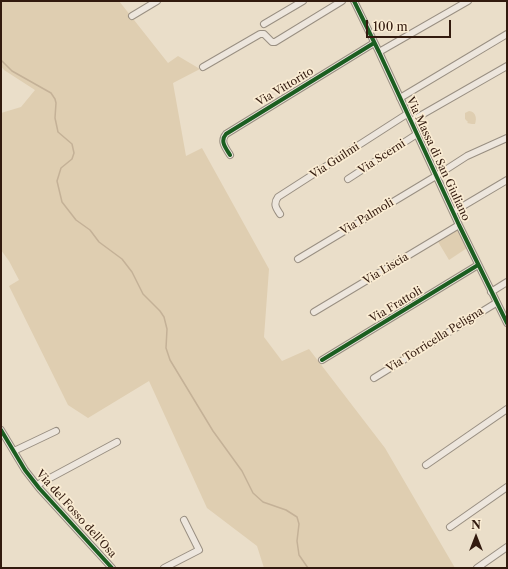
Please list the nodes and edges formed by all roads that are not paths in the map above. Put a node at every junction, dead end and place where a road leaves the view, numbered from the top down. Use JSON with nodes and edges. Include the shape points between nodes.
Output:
{"nodes":[{"id":1,"x":157,"y":1,"type":"edge"},
{"id":2,"x":303,"y":1,"type":"edge"},
{"id":3,"x":342,"y":1,"type":"edge"},
{"id":4,"x":354,"y":1,"type":"edge"},
{"id":5,"x":468,"y":1,"type":"edge"},
{"id":6,"x":132,"y":16,"type":"dead end"},
{"id":7,"x":264,"y":24,"type":"dead end"},
{"id":8,"x":507,"y":34,"type":"edge"},
{"id":9,"x":374,"y":43,"type":"junction"},
{"id":10,"x":379,"y":52,"type":"junction"},
{"id":11,"x":507,"y":66,"type":"edge"},
{"id":12,"x":203,"y":67,"type":"dead end"},
{"id":13,"x":400,"y":98,"type":"junction"},
{"id":14,"x":407,"y":114,"type":"junction"},
{"id":15,"x":411,"y":121,"type":"junction"},
{"id":16,"x":417,"y":134,"type":"junction"},
{"id":17,"x":507,"y":138,"type":"edge"},
{"id":18,"x":230,"y":154,"type":"dead end"},
{"id":19,"x":436,"y":176,"type":"junction"},
{"id":20,"x":348,"y":179,"type":"dead end"},
{"id":21,"x":507,"y":180,"type":"edge"},
{"id":22,"x":453,"y":212,"type":"junction"},
{"id":23,"x":280,"y":214,"type":"dead end"},
{"id":24,"x":459,"y":225,"type":"junction"},
{"id":25,"x":298,"y":259,"type":"dead end"},
{"id":26,"x":478,"y":265,"type":"junction"},
{"id":27,"x":507,"y":282,"type":"edge"},
{"id":28,"x":491,"y":292,"type":"junction"},
{"id":29,"x":496,"y":302,"type":"junction"},
{"id":30,"x":314,"y":312,"type":"dead end"},
{"id":31,"x":507,"y":323,"type":"edge"},
{"id":32,"x":322,"y":360,"type":"dead end"},
{"id":33,"x":374,"y":378,"type":"dead end"},
{"id":34,"x":507,"y":409,"type":"edge"},
{"id":35,"x":1,"y":430,"type":"edge"},
{"id":36,"x":56,"y":431,"type":"dead end"},
{"id":37,"x":7,"y":441,"type":"junction"},
{"id":38,"x":117,"y":442,"type":"dead end"},
{"id":39,"x":1,"y":444,"type":"edge"},
{"id":40,"x":14,"y":451,"type":"junction"},
{"id":41,"x":426,"y":465,"type":"dead end"},
{"id":42,"x":37,"y":485,"type":"junction"},
{"id":43,"x":507,"y":487,"type":"edge"},
{"id":44,"x":184,"y":520,"type":"dead end"},
{"id":45,"x":450,"y":527,"type":"dead end"},
{"id":46,"x":507,"y":547,"type":"edge"},
{"id":47,"x":108,"y":567,"type":"edge"},
{"id":48,"x":164,"y":568,"type":"edge"},
{"id":49,"x":477,"y":568,"type":"edge"}],
"edges":[{"from":1,"to":6,"type":"street"},
{"from":2,"to":7,"type":"street"},
{"from":3,"to":12,"type":"street","via":[[275,42],[260,34]]},
{"from":4,"to":9,"type":"street","name":"Via Massa di San Giuliano"},
{"from":5,"to":10,"type":"street"},
{"from":8,"to":13,"type":"street"},
{"from":9,"to":10,"type":"street","name":"Via Massa di San Giuliano"},
{"from":9,"to":18,"type":"street","name":"Via Vittorito","via":[[226,134],[223,143]]},
{"from":10,"to":13,"type":"street","name":"Via Massa di San Giuliano"},
{"from":11,"to":15,"type":"street"},
{"from":13,"to":14,"type":"street","name":"Via Massa di San Giuliano"},
{"from":14,"to":15,"type":"street","name":"Via Massa di San Giuliano"},
{"from":14,"to":23,"type":"street","name":"Via Guilmi","via":[[278,197],[275,206]]},
{"from":15,"to":16,"type":"street","name":"Via Massa di San Giuliano"},
{"from":16,"to":19,"type":"street","name":"Via Massa di San Giuliano"},
{"from":16,"to":20,"type":"street","name":"Via Scerni"},
{"from":17,"to":19,"type":"street","name":"Via Palmoli","via":[[467,156]]},
{"from":19,"to":22,"type":"street","name":"Via Massa di San Giuliano"},
{"from":19,"to":25,"type":"street","name":"Via Palmoli"},
{"from":21,"to":22,"type":"street"},
{"from":22,"to":24,"type":"street","name":"Via Massa di San Giuliano"},
{"from":24,"to":26,"type":"street","name":"Via Massa di San Giuliano"},
{"from":24,"to":30,"type":"street","name":"Via Liscia"},
{"from":26,"to":28,"type":"street","name":"Via Massa di San Giuliano"},
{"from":26,"to":32,"type":"street","name":"Via Frattoli"},
{"from":27,"to":28,"type":"street"},
{"from":28,"to":29,"type":"street","name":"Via Massa di San Giuliano"},
{"from":29,"to":31,"type":"street","name":"Via Massa di San Giuliano"},
{"from":29,"to":33,"type":"street","name":"Via Torricella Peligna"},
{"from":34,"to":41,"type":"street"},
{"from":35,"to":37,"type":"street","name":"Via del Fosso dell'Osa"},
{"from":36,"to":40,"type":"street"},
{"from":37,"to":39,"type":"street"},
{"from":37,"to":40,"type":"street","name":"Via del Fosso dell'Osa"},
{"from":38,"to":42,"type":"street"},
{"from":40,"to":42,"type":"street","name":"Via del Fosso dell'Osa"},
{"from":42,"to":47,"type":"street","name":"Via del Fosso dell'Osa"},
{"from":43,"to":45,"type":"street"},
{"from":44,"to":48,"type":"street","via":[[199,550]]},
{"from":46,"to":49,"type":"street"}]}
